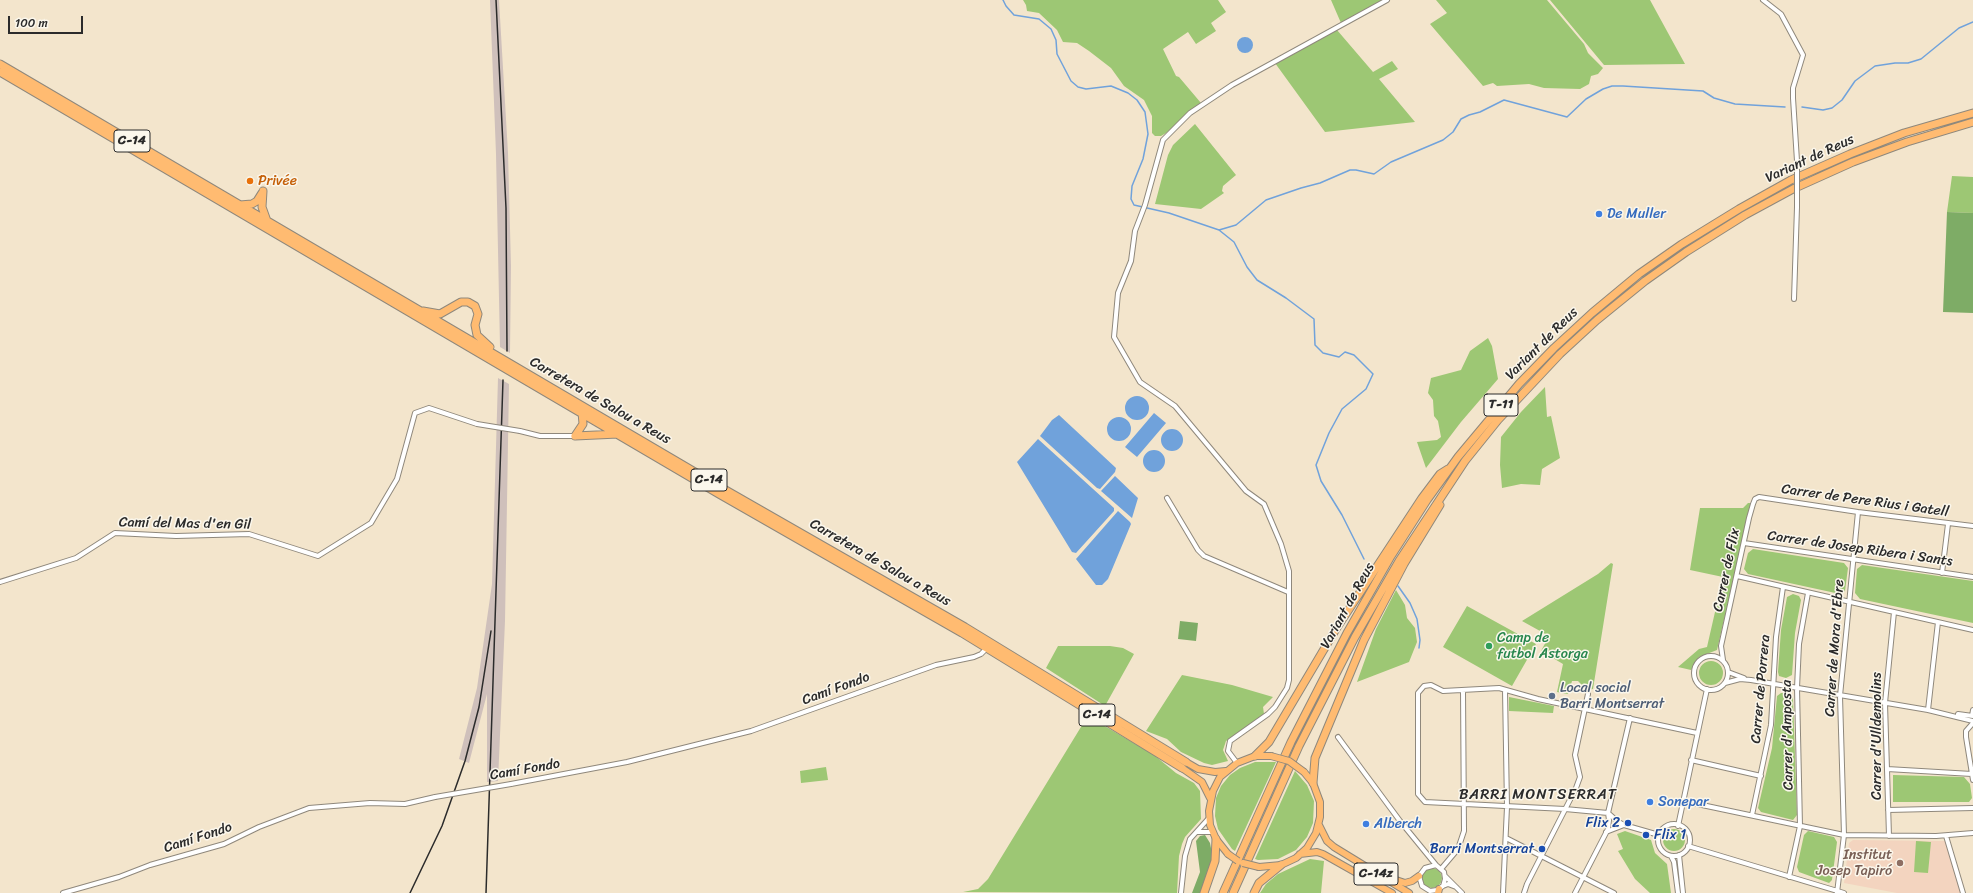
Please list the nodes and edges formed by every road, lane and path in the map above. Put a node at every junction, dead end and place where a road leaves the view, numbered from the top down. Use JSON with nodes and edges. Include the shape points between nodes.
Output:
{"nodes":[{"id":1,"x":1387,"y":0,"type":"edge"},
{"id":2,"x":1763,"y":0,"type":"edge"},
{"id":3,"x":0,"y":64,"type":"edge"},
{"id":4,"x":0,"y":72,"type":"edge"},
{"id":5,"x":1973,"y":113,"type":"edge"},
{"id":6,"x":1973,"y":122,"type":"edge"},
{"id":7,"x":240,"y":205,"type":"junction"},
{"id":8,"x":267,"y":221,"type":"junction"},
{"id":9,"x":1794,"y":299,"type":"dead end"},
{"id":10,"x":419,"y":310,"type":"junction"},
{"id":11,"x":573,"y":401,"type":"junction"},
{"id":12,"x":582,"y":412,"type":"junction"},
{"id":13,"x":1498,"y":420,"type":"junction"},
{"id":14,"x":618,"y":434,"type":"junction"},
{"id":15,"x":575,"y":436,"type":"junction"},
{"id":16,"x":1450,"y":468,"type":"junction"},
{"id":17,"x":1167,"y":498,"type":"dead end"},
{"id":18,"x":1755,"y":499,"type":"joint"},
{"id":19,"x":1858,"y":512,"type":"junction"},
{"id":20,"x":1948,"y":524,"type":"junction"},
{"id":21,"x":1973,"y":526,"type":"edge"},
{"id":22,"x":1744,"y":543,"type":"junction"},
{"id":23,"x":1853,"y":559,"type":"junction"},
{"id":24,"x":1942,"y":573,"type":"junction"},
{"id":25,"x":1737,"y":576,"type":"junction"},
{"id":26,"x":1973,"y":577,"type":"edge"},
{"id":27,"x":0,"y":582,"type":"edge"},
{"id":28,"x":1783,"y":587,"type":"junction"},
{"id":29,"x":1288,"y":592,"type":"junction"},
{"id":30,"x":1808,"y":593,"type":"junction"},
{"id":31,"x":1849,"y":602,"type":"junction"},
{"id":32,"x":1894,"y":612,"type":"junction"},
{"id":33,"x":1938,"y":622,"type":"junction"},
{"id":34,"x":1973,"y":630,"type":"edge"},
{"id":35,"x":1721,"y":646,"type":"junction"},
{"id":36,"x":987,"y":648,"type":"junction"},
{"id":37,"x":1714,"y":656,"type":"junction"},
{"id":38,"x":1723,"y":660,"type":"junction"},
{"id":39,"x":1728,"y":672,"type":"junction"},
{"id":40,"x":1751,"y":680,"type":"junction"},
{"id":41,"x":1724,"y":683,"type":"junction"},
{"id":42,"x":1773,"y":685,"type":"junction"},
{"id":43,"x":1797,"y":688,"type":"junction"},
{"id":44,"x":1707,"y":689,"type":"junction"},
{"id":45,"x":1463,"y":690,"type":"junction"},
{"id":46,"x":1505,"y":690,"type":"junction"},
{"id":47,"x":1588,"y":694,"type":"dead end"},
{"id":48,"x":1840,"y":696,"type":"junction"},
{"id":49,"x":1885,"y":703,"type":"junction"},
{"id":50,"x":1585,"y":709,"type":"junction"},
{"id":51,"x":1928,"y":710,"type":"junction"},
{"id":52,"x":1973,"y":710,"type":"edge"},
{"id":53,"x":1630,"y":718,"type":"junction"},
{"id":54,"x":1973,"y":719,"type":"edge"},
{"id":55,"x":1697,"y":733,"type":"junction"},
{"id":56,"x":1338,"y":737,"type":"dead end"},
{"id":57,"x":1255,"y":756,"type":"junction"},
{"id":58,"x":1691,"y":760,"type":"junction"},
{"id":59,"x":1186,"y":762,"type":"joint"},
{"id":60,"x":1237,"y":762,"type":"junction"},
{"id":61,"x":1182,"y":768,"type":"joint"},
{"id":62,"x":1887,"y":769,"type":"junction"},
{"id":63,"x":1226,"y":771,"type":"junction"},
{"id":64,"x":1972,"y":774,"type":"edge"},
{"id":65,"x":1761,"y":776,"type":"junction"},
{"id":66,"x":1973,"y":780,"type":"edge"},
{"id":67,"x":1313,"y":783,"type":"junction"},
{"id":68,"x":1210,"y":798,"type":"junction"},
{"id":69,"x":1683,"y":801,"type":"junction"},
{"id":70,"x":1465,"y":805,"type":"junction"},
{"id":71,"x":1507,"y":807,"type":"junction"},
{"id":72,"x":1973,"y":808,"type":"edge"},
{"id":73,"x":1565,"y":809,"type":"junction"},
{"id":74,"x":1888,"y":810,"type":"junction"},
{"id":75,"x":1608,"y":813,"type":"junction"},
{"id":76,"x":1752,"y":815,"type":"junction"},
{"id":77,"x":1209,"y":818,"type":"junction"},
{"id":78,"x":1319,"y":825,"type":"junction"},
{"id":79,"x":1624,"y":825,"type":"junction"},
{"id":80,"x":1678,"y":826,"type":"junction"},
{"id":81,"x":1800,"y":826,"type":"junction"},
{"id":82,"x":1196,"y":832,"type":"junction"},
{"id":83,"x":1606,"y":832,"type":"junction"},
{"id":84,"x":1973,"y":833,"type":"edge"},
{"id":85,"x":1659,"y":835,"type":"junction"},
{"id":86,"x":1844,"y":835,"type":"junction"},
{"id":87,"x":1214,"y":836,"type":"junction"},
{"id":88,"x":1889,"y":836,"type":"junction"},
{"id":89,"x":1946,"y":836,"type":"junction"},
{"id":90,"x":1506,"y":838,"type":"junction"},
{"id":91,"x":1688,"y":846,"type":"junction"},
{"id":92,"x":1427,"y":853,"type":"junction"},
{"id":93,"x":1300,"y":854,"type":"junction"},
{"id":94,"x":1679,"y":855,"type":"junction"},
{"id":95,"x":1541,"y":856,"type":"junction"},
{"id":96,"x":1671,"y":856,"type":"junction"},
{"id":97,"x":1280,"y":865,"type":"junction"},
{"id":98,"x":1429,"y":865,"type":"junction"},
{"id":99,"x":1436,"y":865,"type":"junction"},
{"id":100,"x":1441,"y":869,"type":"junction"},
{"id":101,"x":1372,"y":871,"type":"junction"},
{"id":102,"x":1419,"y":876,"type":"junction"},
{"id":103,"x":1445,"y":876,"type":"junction"},
{"id":104,"x":1583,"y":877,"type":"junction"},
{"id":105,"x":1789,"y":877,"type":"junction"},
{"id":106,"x":1457,"y":888,"type":"junction"},
{"id":107,"x":1440,"y":889,"type":"edge"},
{"id":108,"x":1837,"y":892,"type":"edge"},
{"id":109,"x":63,"y":893,"type":"edge"},
{"id":110,"x":1181,"y":893,"type":"edge"},
{"id":111,"x":1204,"y":893,"type":"edge"},
{"id":112,"x":1223,"y":893,"type":"edge"},
{"id":113,"x":1233,"y":893,"type":"edge"},
{"id":114,"x":1254,"y":893,"type":"edge"},
{"id":115,"x":1392,"y":893,"type":"edge"},
{"id":116,"x":1409,"y":893,"type":"edge"},
{"id":117,"x":1462,"y":893,"type":"edge"},
{"id":118,"x":1504,"y":893,"type":"edge"},
{"id":119,"x":1524,"y":893,"type":"edge"},
{"id":120,"x":1575,"y":893,"type":"edge"},
{"id":121,"x":1614,"y":893,"type":"edge"},
{"id":122,"x":1678,"y":893,"type":"edge"},
{"id":123,"x":1683,"y":893,"type":"edge"},
{"id":124,"x":1844,"y":893,"type":"edge"},
{"id":125,"x":1963,"y":893,"type":"edge"}],
"edges":[{"from":1,"to":29,"type":"street","via":[[1232,84],[1190,113],[1163,140],[1135,231],[1131,261],[1118,292],[1114,337],[1140,382],[1174,406],[1246,491],[1264,504],[1289,571]]},
{"from":2,"to":9,"type":"street","bridge":true,"via":[[1781,14],[1803,55],[1793,98],[1797,160]]},
{"from":3,"to":7,"type":"highway","name":"Carretera de Salou a Reus","number":"C-14"},
{"from":4,"to":12,"type":"highway","number":"C-14"},
{"from":5,"to":16,"type":"highway","name":"Variant de Reus","number":"T-11","via":[[1904,133],[1817,168],[1739,209],[1682,244],[1604,303],[1554,348],[1491,416]]},
{"from":6,"to":13,"type":"highway","name":"Variant de Reus","number":"T-11","via":[[1907,142],[1854,162],[1744,215],[1644,281],[1597,320],[1560,354]]},
{"from":7,"to":8,"type":"highway","name":"Carretera de Salou a Reus","number":"C-14"},
{"from":7,"to":8,"type":"highway","via":[[257,201],[263,191],[262,207]]},
{"from":8,"to":10,"type":"highway","name":"Carretera de Salou a Reus","number":"C-14"},
{"from":10,"to":11,"type":"highway","name":"Carretera de Salou a Reus","number":"C-14"},
{"from":10,"to":11,"type":"highway","via":[[440,314],[461,302],[475,306],[478,314],[475,325],[477,335],[484,344],[569,393]]},
{"from":11,"to":59,"type":"highway","name":"Carretera de Salou a Reus","number":"C-14","via":[[965,627]]},
{"from":12,"to":14,"type":"highway","number":"C-14"},
{"from":12,"to":15,"type":"highway","via":[[583,424]]},
{"from":13,"to":67,"type":"highway","via":[[1404,564],[1364,640],[1316,758]]},
{"from":13,"to":113,"type":"highway","name":"Variant de Reus","number":"T-11","via":[[1465,461],[1435,505],[1355,637],[1299,746]]},
{"from":14,"to":15,"type":"highway"},
{"from":14,"to":36,"type":"highway","number":"C-14"},
{"from":15,"to":27,"type":"street","name":"Camí del Mas d'en Gil","bridge":true,"via":[[540,436],[477,424],[429,408],[415,413],[398,479],[370,523],[318,556],[248,534],[176,536],[115,532],[76,558]]},
{"from":16,"to":57,"type":"highway","via":[[1440,474],[1418,504],[1336,629],[1269,742]]},
{"from":16,"to":112,"type":"highway","name":"Variant de Reus","number":"T-11","via":[[1391,556],[1347,633],[1291,742]]},
{"from":17,"to":29,"type":"street","via":[[1204,556]]},
{"from":18,"to":19,"type":"street","name":"Carrer de Pere Rius i Gatell","via":[[1764,497]]},
{"from":18,"to":22,"type":"street","name":"Carrer de Flix"},
{"from":19,"to":20,"type":"street","name":"Carrer de Pere Rius i Gatell"},
{"from":19,"to":23,"type":"street","name":"Carrer de Mora d'Ebre"},
{"from":20,"to":21,"type":"street","name":"Carrer de Pere Rius i Gatell"},
{"from":20,"to":24,"type":"street"},
{"from":22,"to":23,"type":"street","name":"Carrer de Josep Ribera i Sants"},
{"from":22,"to":25,"type":"street","name":"Carrer de Flix"},
{"from":23,"to":24,"type":"street","name":"Carrer de Josep Ribera i Sants"},
{"from":23,"to":31,"type":"street","name":"Carrer de Mora d'Ebre"},
{"from":24,"to":26,"type":"street","name":"Carrer de Josep Ribera i Sants"},
{"from":25,"to":28,"type":"street"},
{"from":25,"to":35,"type":"street","name":"Carrer de Flix"},
{"from":28,"to":30,"type":"street"},
{"from":28,"to":42,"type":"street","name":"Carrer de Porrera"},
{"from":29,"to":60,"type":"street","via":[[1287,688],[1268,714],[1230,741],[1228,751]]},
{"from":30,"to":31,"type":"street"},
{"from":30,"to":43,"type":"street","name":"Carrer d'Amposta","via":[[1799,644]]},
{"from":31,"to":32,"type":"street"},
{"from":31,"to":48,"type":"street","name":"Carrer de Mora d'Ebre"},
{"from":32,"to":33,"type":"street"},
{"from":32,"to":49,"type":"street","name":"Carrer d'Ulldemolins"},
{"from":33,"to":34,"type":"street"},
{"from":33,"to":51,"type":"street"},
{"from":35,"to":37,"type":"street","name":"Carrer de Flix"},
{"from":35,"to":38,"type":"street","name":"Carrer de Flix"},
{"from":36,"to":61,"type":"highway","number":"C-14"},
{"from":36,"to":109,"type":"street","name":"Camí Fondo","bridge":true,"via":[[974,657],[936,664],[751,731],[627,762],[405,804],[370,803],[309,808],[259,827],[224,844]]},
{"from":37,"to":38,"type":"street"},
{"from":37,"to":44,"type":"street","via":[[1703,658],[1695,669],[1697,682]]},
{"from":38,"to":39,"type":"street"},
{"from":39,"to":40,"type":"street"},
{"from":39,"to":41,"type":"street"},
{"from":40,"to":41,"type":"street","via":[[1740,679]]},
{"from":40,"to":42,"type":"street"},
{"from":41,"to":44,"type":"street","via":[[1718,688]]},
{"from":42,"to":43,"type":"street"},
{"from":42,"to":65,"type":"street","name":"Carrer de Porrera","via":[[1771,725]]},
{"from":43,"to":48,"type":"street"},
{"from":43,"to":81,"type":"street","name":"Carrer d'Amposta"},
{"from":44,"to":55,"type":"street"},
{"from":45,"to":46,"type":"street"},
{"from":45,"to":70,"type":"street"},
{"from":45,"to":70,"type":"street","via":[[1442,690],[1424,686],[1416,698],[1418,794],[1429,804]]},
{"from":46,"to":50,"type":"street"},
{"from":46,"to":71,"type":"street"},
{"from":47,"to":50,"type":"street"},
{"from":48,"to":49,"type":"street"},
{"from":48,"to":86,"type":"street","name":"Carrer de Mora d'Ebre"},
{"from":49,"to":51,"type":"street"},
{"from":49,"to":62,"type":"street","name":"Carrer d'Ulldemolins"},
{"from":50,"to":53,"type":"street"},
{"from":50,"to":73,"type":"street","via":[[1576,754],[1580,777]]},
{"from":51,"to":54,"type":"street"},
{"from":52,"to":54,"type":"street"},
{"from":53,"to":55,"type":"street"},
{"from":53,"to":75,"type":"street"},
{"from":54,"to":64,"type":"street","via":[[1966,731]]},
{"from":55,"to":58,"type":"street"},
{"from":56,"to":92,"type":"street"},
{"from":57,"to":60,"type":"main road"},
{"from":57,"to":67,"type":"main road","bridge":true,"via":[[1271,756],[1288,761],[1304,772]]},
{"from":58,"to":65,"type":"street"},
{"from":58,"to":69,"type":"street"},
{"from":59,"to":63,"type":"main road","number":"C-14","via":[[1198,769]]},
{"from":60,"to":63,"type":"main road"},
{"from":61,"to":68,"type":"main road","number":"C-14","via":[[1202,782]]},
{"from":62,"to":64,"type":"street"},
{"from":62,"to":74,"type":"street","name":"Carrer d'Ulldemolins"},
{"from":63,"to":68,"type":"main road"},
{"from":64,"to":66,"type":"street"},
{"from":65,"to":76,"type":"street","name":"Carrer de Porrera"},
{"from":67,"to":78,"type":"main road","via":[[1320,802]]},
{"from":68,"to":77,"type":"main road"},
{"from":69,"to":76,"type":"street"},
{"from":69,"to":80,"type":"street"},
{"from":70,"to":71,"type":"street"},
{"from":70,"to":100,"type":"street","via":[[1462,841]]},
{"from":71,"to":73,"type":"street"},
{"from":71,"to":90,"type":"street"},
{"from":72,"to":74,"type":"street"},
{"from":73,"to":75,"type":"street"},
{"from":73,"to":95,"type":"street"},
{"from":74,"to":88,"type":"street","name":"Carrer d'Ulldemolins"},
{"from":75,"to":79,"type":"street"},
{"from":75,"to":83,"type":"street"},
{"from":76,"to":81,"type":"street"},
{"from":77,"to":82,"type":"street"},
{"from":77,"to":87,"type":"main road"},
{"from":78,"to":93,"type":"main road","via":[[1312,841]]},
{"from":78,"to":101,"type":"main road","number":"C-14z","via":[[1327,841]]},
{"from":79,"to":83,"type":"street"},
{"from":79,"to":85,"type":"street"},
{"from":80,"to":85,"type":"street","via":[[1667,826]]},
{"from":80,"to":91,"type":"street","via":[[1687,833]]},
{"from":81,"to":86,"type":"street"},
{"from":81,"to":105,"type":"street","name":"Carrer d'Amposta"},
{"from":82,"to":87,"type":"street"},
{"from":82,"to":110,"type":"street","via":[[1190,839],[1185,856]]},
{"from":83,"to":104,"type":"street"},
{"from":84,"to":89,"type":"street"},
{"from":85,"to":96,"type":"street","via":[[1658,844]]},
{"from":86,"to":88,"type":"street"},
{"from":86,"to":108,"type":"street","name":"Carrer de Mora d'Ebre"},
{"from":87,"to":97,"type":"main road","bridge":true,"via":[[1228,854],[1243,863],[1259,867]]},
{"from":87,"to":111,"type":"highway","via":[[1215,861]]},
{"from":88,"to":89,"type":"street"},
{"from":89,"to":125,"type":"street"},
{"from":90,"to":95,"type":"street"},
{"from":90,"to":118,"type":"street"},
{"from":91,"to":94,"type":"street"},
{"from":91,"to":105,"type":"street"},
{"from":92,"to":98,"type":"street"},
{"from":92,"to":99,"type":"street"},
{"from":93,"to":97,"type":"main road"},
{"from":93,"to":115,"type":"main road","number":"C-14z","via":[[1317,852]]},
{"from":94,"to":96,"type":"street"},
{"from":94,"to":123,"type":"street"},
{"from":95,"to":104,"type":"street"},
{"from":95,"to":119,"type":"street"},
{"from":96,"to":122,"type":"street"},
{"from":97,"to":114,"type":"highway","via":[[1259,883]]},
{"from":98,"to":99,"type":"street"},
{"from":98,"to":102,"type":"street"},
{"from":99,"to":100,"type":"street"},
{"from":100,"to":103,"type":"street"},
{"from":101,"to":102,"type":"main road","via":[[1405,883]]},
{"from":101,"to":116,"type":"main road","number":"C-14z"},
{"from":102,"to":107,"type":"street","via":[[1424,889]]},
{"from":103,"to":106,"type":"street"},
{"from":103,"to":107,"type":"street"},
{"from":104,"to":120,"type":"street"},
{"from":104,"to":121,"type":"street"},
{"from":105,"to":108,"type":"street"},
{"from":106,"to":107,"type":"street","via":[[1448,884]]},
{"from":106,"to":117,"type":"street"},
{"from":108,"to":124,"type":"street"}]}
